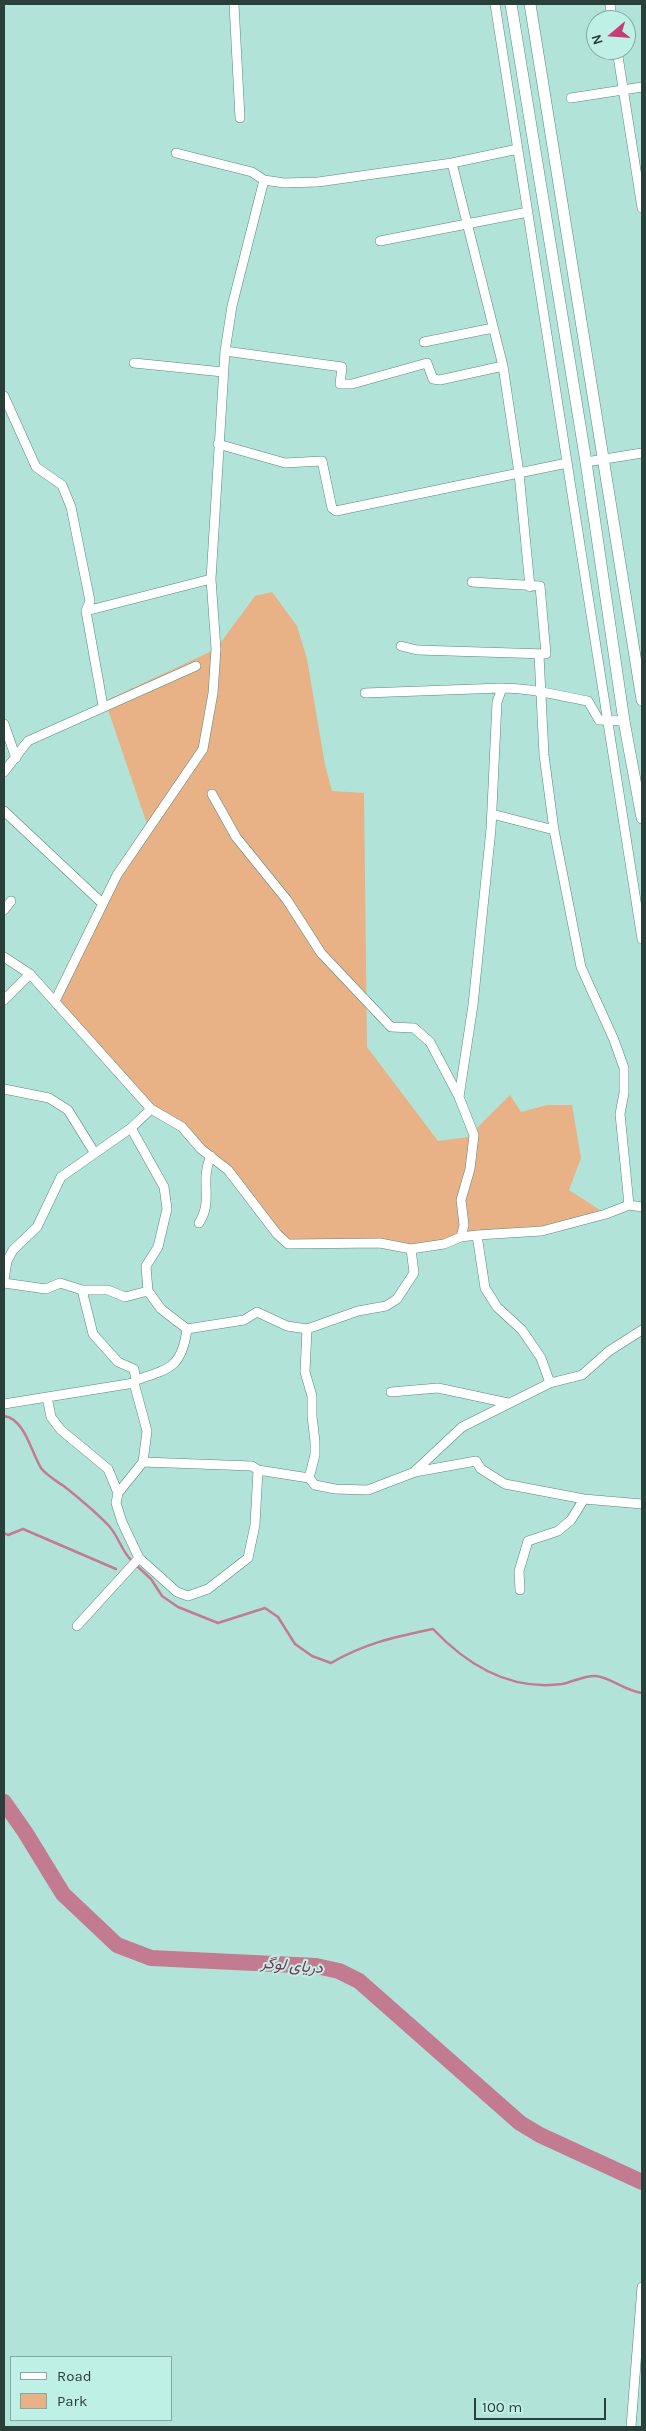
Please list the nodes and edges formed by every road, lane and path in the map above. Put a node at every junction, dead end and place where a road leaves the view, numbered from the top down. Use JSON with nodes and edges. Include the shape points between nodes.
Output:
{"nodes":[{"id":1,"x":234,"y":4,"type":"edge"},
{"id":2,"x":495,"y":4,"type":"edge"},
{"id":3,"x":511,"y":4,"type":"edge"},
{"id":4,"x":530,"y":4,"type":"edge"},
{"id":5,"x":619,"y":60,"type":"edge"},
{"id":6,"x":642,"y":87,"type":"edge"},
{"id":7,"x":624,"y":90,"type":"junction"},
{"id":8,"x":571,"y":98,"type":"dead end"},
{"id":9,"x":240,"y":118,"type":"dead end"},
{"id":10,"x":518,"y":149,"type":"junction"},
{"id":11,"x":176,"y":153,"type":"dead end"},
{"id":12,"x":452,"y":164,"type":"junction"},
{"id":13,"x":264,"y":180,"type":"junction"},
{"id":14,"x":642,"y":208,"type":"edge"},
{"id":15,"x":528,"y":212,"type":"junction"},
{"id":16,"x":468,"y":225,"type":"junction"},
{"id":17,"x":380,"y":241,"type":"dead end"},
{"id":18,"x":493,"y":328,"type":"junction"},
{"id":19,"x":424,"y":342,"type":"dead end"},
{"id":20,"x":225,"y":351,"type":"junction"},
{"id":21,"x":134,"y":362,"type":"dead end"},
{"id":22,"x":503,"y":366,"type":"junction"},
{"id":23,"x":223,"y":372,"type":"junction"},
{"id":24,"x":4,"y":396,"type":"edge"},
{"id":25,"x":218,"y":444,"type":"junction"},
{"id":26,"x":642,"y":453,"type":"edge"},
{"id":27,"x":604,"y":459,"type":"junction"},
{"id":28,"x":586,"y":462,"type":"junction"},
{"id":29,"x":567,"y":464,"type":"junction"},
{"id":30,"x":519,"y":473,"type":"junction"},
{"id":31,"x":210,"y":579,"type":"junction"},
{"id":32,"x":472,"y":582,"type":"dead end"},
{"id":33,"x":530,"y":587,"type":"junction"},
{"id":34,"x":86,"y":611,"type":"junction"},
{"id":35,"x":401,"y":646,"type":"dead end"},
{"id":36,"x":539,"y":654,"type":"junction"},
{"id":37,"x":196,"y":666,"type":"dead end"},
{"id":38,"x":502,"y":688,"type":"junction"},
{"id":39,"x":540,"y":690,"type":"junction"},
{"id":40,"x":365,"y":693,"type":"dead end"},
{"id":41,"x":642,"y":700,"type":"edge"},
{"id":42,"x":103,"y":706,"type":"junction"},
{"id":43,"x":607,"y":721,"type":"junction"},
{"id":44,"x":624,"y":721,"type":"junction"},
{"id":45,"x":4,"y":724,"type":"edge"},
{"id":46,"x":16,"y":758,"type":"junction"},
{"id":47,"x":4,"y":772,"type":"edge"},
{"id":48,"x":212,"y":794,"type":"dead end"},
{"id":49,"x":492,"y":814,"type":"junction"},
{"id":50,"x":5,"y":815,"type":"edge"},
{"id":51,"x":642,"y":818,"type":"edge"},
{"id":52,"x":554,"y":830,"type":"junction"},
{"id":53,"x":11,"y":901,"type":"dead end"},
{"id":54,"x":102,"y":903,"type":"junction"},
{"id":55,"x":4,"y":910,"type":"edge"},
{"id":56,"x":642,"y":939,"type":"edge"},
{"id":57,"x":4,"y":957,"type":"edge"},
{"id":58,"x":30,"y":974,"type":"junction"},
{"id":59,"x":4,"y":1000,"type":"edge"},
{"id":60,"x":55,"y":1001,"type":"junction"},
{"id":61,"x":4,"y":1089,"type":"edge"},
{"id":62,"x":458,"y":1097,"type":"junction"},
{"id":63,"x":151,"y":1109,"type":"junction"},
{"id":64,"x":131,"y":1128,"type":"junction"},
{"id":65,"x":94,"y":1152,"type":"junction"},
{"id":66,"x":211,"y":1156,"type":"junction"},
{"id":67,"x":629,"y":1205,"type":"junction"},
{"id":68,"x":642,"y":1207,"type":"edge"},
{"id":69,"x":199,"y":1223,"type":"dead end"},
{"id":70,"x":477,"y":1235,"type":"junction"},
{"id":71,"x":461,"y":1237,"type":"junction"},
{"id":72,"x":411,"y":1249,"type":"junction"},
{"id":73,"x":4,"y":1282,"type":"edge"},
{"id":74,"x":82,"y":1290,"type":"junction"},
{"id":75,"x":148,"y":1291,"type":"junction"},
{"id":76,"x":187,"y":1329,"type":"junction"},
{"id":77,"x":307,"y":1329,"type":"junction"},
{"id":78,"x":642,"y":1330,"type":"edge"},
{"id":79,"x":135,"y":1382,"type":"junction"},
{"id":80,"x":550,"y":1383,"type":"junction"},
{"id":81,"x":391,"y":1392,"type":"dead end"},
{"id":82,"x":46,"y":1397,"type":"junction"},
{"id":83,"x":508,"y":1403,"type":"junction"},
{"id":84,"x":4,"y":1404,"type":"edge"},
{"id":85,"x":143,"y":1462,"type":"junction"},
{"id":86,"x":258,"y":1470,"type":"junction"},
{"id":87,"x":415,"y":1472,"type":"junction"},
{"id":88,"x":309,"y":1478,"type":"junction"},
{"id":89,"x":118,"y":1493,"type":"junction"},
{"id":90,"x":584,"y":1499,"type":"junction"},
{"id":91,"x":642,"y":1504,"type":"edge"},
{"id":92,"x":136,"y":1562,"type":"junction"},
{"id":93,"x":520,"y":1590,"type":"dead end"},
{"id":94,"x":77,"y":1626,"type":"dead end"},
{"id":95,"x":642,"y":2287,"type":"edge"},
{"id":96,"x":631,"y":2427,"type":"edge"}],
"edges":[{"from":1,"to":9,"type":"street"},
{"from":2,"to":10,"type":"street"},
{"from":3,"to":28,"type":"main road"},
{"from":4,"to":27,"type":"main road"},
{"from":5,"to":7,"type":"street"},
{"from":6,"to":7,"type":"street"},
{"from":7,"to":8,"type":"street"},
{"from":7,"to":14,"type":"street"},
{"from":10,"to":12,"type":"street"},
{"from":10,"to":15,"type":"street"},
{"from":11,"to":13,"type":"street","via":[[252,172]]},
{"from":12,"to":13,"type":"street","via":[[318,182]]},
{"from":12,"to":16,"type":"street"},
{"from":13,"to":20,"type":"street","via":[[236,289]]},
{"from":15,"to":16,"type":"street"},
{"from":15,"to":29,"type":"street"},
{"from":16,"to":17,"type":"street"},
{"from":16,"to":18,"type":"street"},
{"from":18,"to":19,"type":"street"},
{"from":18,"to":22,"type":"street"},
{"from":20,"to":22,"type":"street","via":[[342,367],[340,384],[352,384],[427,363],[433,379],[440,380]]},
{"from":20,"to":23,"type":"street"},
{"from":21,"to":23,"type":"street"},
{"from":22,"to":30,"type":"street"},
{"from":23,"to":25,"type":"street"},
{"from":24,"to":34,"type":"street","via":[[36,467],[62,485],[71,507],[90,601]]},
{"from":25,"to":30,"type":"street","via":[[285,464],[322,461],[332,508],[336,511]]},
{"from":25,"to":31,"type":"street"},
{"from":26,"to":27,"type":"street"},
{"from":27,"to":28,"type":"street"},
{"from":27,"to":41,"type":"main road"},
{"from":28,"to":44,"type":"main road"},
{"from":29,"to":30,"type":"street"},
{"from":29,"to":43,"type":"street"},
{"from":30,"to":33,"type":"street"},
{"from":31,"to":34,"type":"street"},
{"from":31,"to":54,"type":"street","via":[[216,649],[214,693],[203,748],[145,831]]},
{"from":32,"to":33,"type":"street"},
{"from":33,"to":36,"type":"street","via":[[540,586],[546,654]]},
{"from":34,"to":42,"type":"street"},
{"from":35,"to":36,"type":"street","via":[[418,650]]},
{"from":36,"to":39,"type":"street"},
{"from":37,"to":42,"type":"street"},
{"from":38,"to":39,"type":"street"},
{"from":38,"to":40,"type":"street"},
{"from":38,"to":49,"type":"street","via":[[497,702]]},
{"from":39,"to":43,"type":"street","via":[[588,700],[599,720]]},
{"from":39,"to":52,"type":"street"},
{"from":42,"to":46,"type":"street","via":[[28,741]]},
{"from":43,"to":44,"type":"street"},
{"from":43,"to":56,"type":"street"},
{"from":44,"to":51,"type":"main road"},
{"from":45,"to":46,"type":"street"},
{"from":46,"to":47,"type":"street"},
{"from":48,"to":62,"type":"street","via":[[236,837],[287,900],[321,953],[387,1024],[414,1028],[430,1042]]},
{"from":49,"to":52,"type":"street"},
{"from":49,"to":62,"type":"street","via":[[473,1005]]},
{"from":50,"to":54,"type":"street"},
{"from":52,"to":67,"type":"street","via":[[580,967],[624,1068],[620,1114]]},
{"from":53,"to":55,"type":"street"},
{"from":54,"to":60,"type":"street"},
{"from":57,"to":58,"type":"street"},
{"from":58,"to":59,"type":"street"},
{"from":58,"to":60,"type":"street"},
{"from":60,"to":63,"type":"street"},
{"from":61,"to":65,"type":"street","via":[[49,1098],[68,1110]]},
{"from":62,"to":71,"type":"street","via":[[474,1135],[470,1169],[461,1200],[464,1225]]},
{"from":63,"to":64,"type":"street"},
{"from":63,"to":66,"type":"street","via":[[182,1127]]},
{"from":64,"to":65,"type":"street"},
{"from":64,"to":75,"type":"street","via":[[164,1187],[167,1209],[158,1247],[146,1266]]},
{"from":65,"to":73,"type":"street","via":[[61,1177],[37,1227],[13,1250],[7,1261]]},
{"from":66,"to":69,"type":"street","via":[[205,1169],[207,1211]]},
{"from":66,"to":72,"type":"street","via":[[228,1170],[288,1244],[380,1243]]},
{"from":67,"to":68,"type":"street"},
{"from":67,"to":70,"type":"street","via":[[542,1231]]},
{"from":70,"to":71,"type":"street"},
{"from":70,"to":80,"type":"street","via":[[486,1288],[497,1307],[522,1330],[541,1358]]},
{"from":71,"to":72,"type":"street","via":[[444,1244]]},
{"from":72,"to":77,"type":"street","via":[[414,1273],[397,1299],[386,1306],[358,1311]]},
{"from":73,"to":74,"type":"street","via":[[46,1289],[60,1283]]},
{"from":74,"to":75,"type":"street","via":[[108,1290],[125,1297]]},
{"from":74,"to":79,"type":"street","via":[[93,1334],[118,1362],[134,1369]]},
{"from":75,"to":76,"type":"street","via":[[160,1309]]},
{"from":76,"to":77,"type":"street","via":[[244,1320],[257,1312],[287,1326]]},
{"from":76,"to":79,"type":"street","via":[[184,1351],[179,1358],[167,1370]]},
{"from":77,"to":88,"type":"street","via":[[305,1372],[312,1396],[315,1442]]},
{"from":78,"to":80,"type":"street","via":[[609,1351],[582,1375]]},
{"from":79,"to":82,"type":"street"},
{"from":79,"to":85,"type":"street","via":[[146,1431]]},
{"from":80,"to":83,"type":"street"},
{"from":81,"to":83,"type":"street","via":[[438,1388]]},
{"from":82,"to":84,"type":"street"},
{"from":82,"to":89,"type":"street","via":[[56,1424],[108,1469]]},
{"from":83,"to":87,"type":"street","via":[[462,1427]]},
{"from":85,"to":86,"type":"street","via":[[252,1466]]},
{"from":85,"to":89,"type":"street"},
{"from":86,"to":88,"type":"street"},
{"from":86,"to":92,"type":"street","via":[[255,1525],[248,1558],[221,1581],[188,1596],[177,1592]]},
{"from":87,"to":88,"type":"street","via":[[368,1490],[315,1485]]},
{"from":87,"to":90,"type":"street","via":[[476,1461],[481,1469],[505,1484]]},
{"from":89,"to":92,"type":"street","via":[[116,1503]]},
{"from":90,"to":91,"type":"street"},
{"from":90,"to":93,"type":"street","via":[[571,1520],[558,1531],[528,1541],[519,1571]]},
{"from":92,"to":94,"type":"street"},
{"from":95,"to":96,"type":"street"}]}
